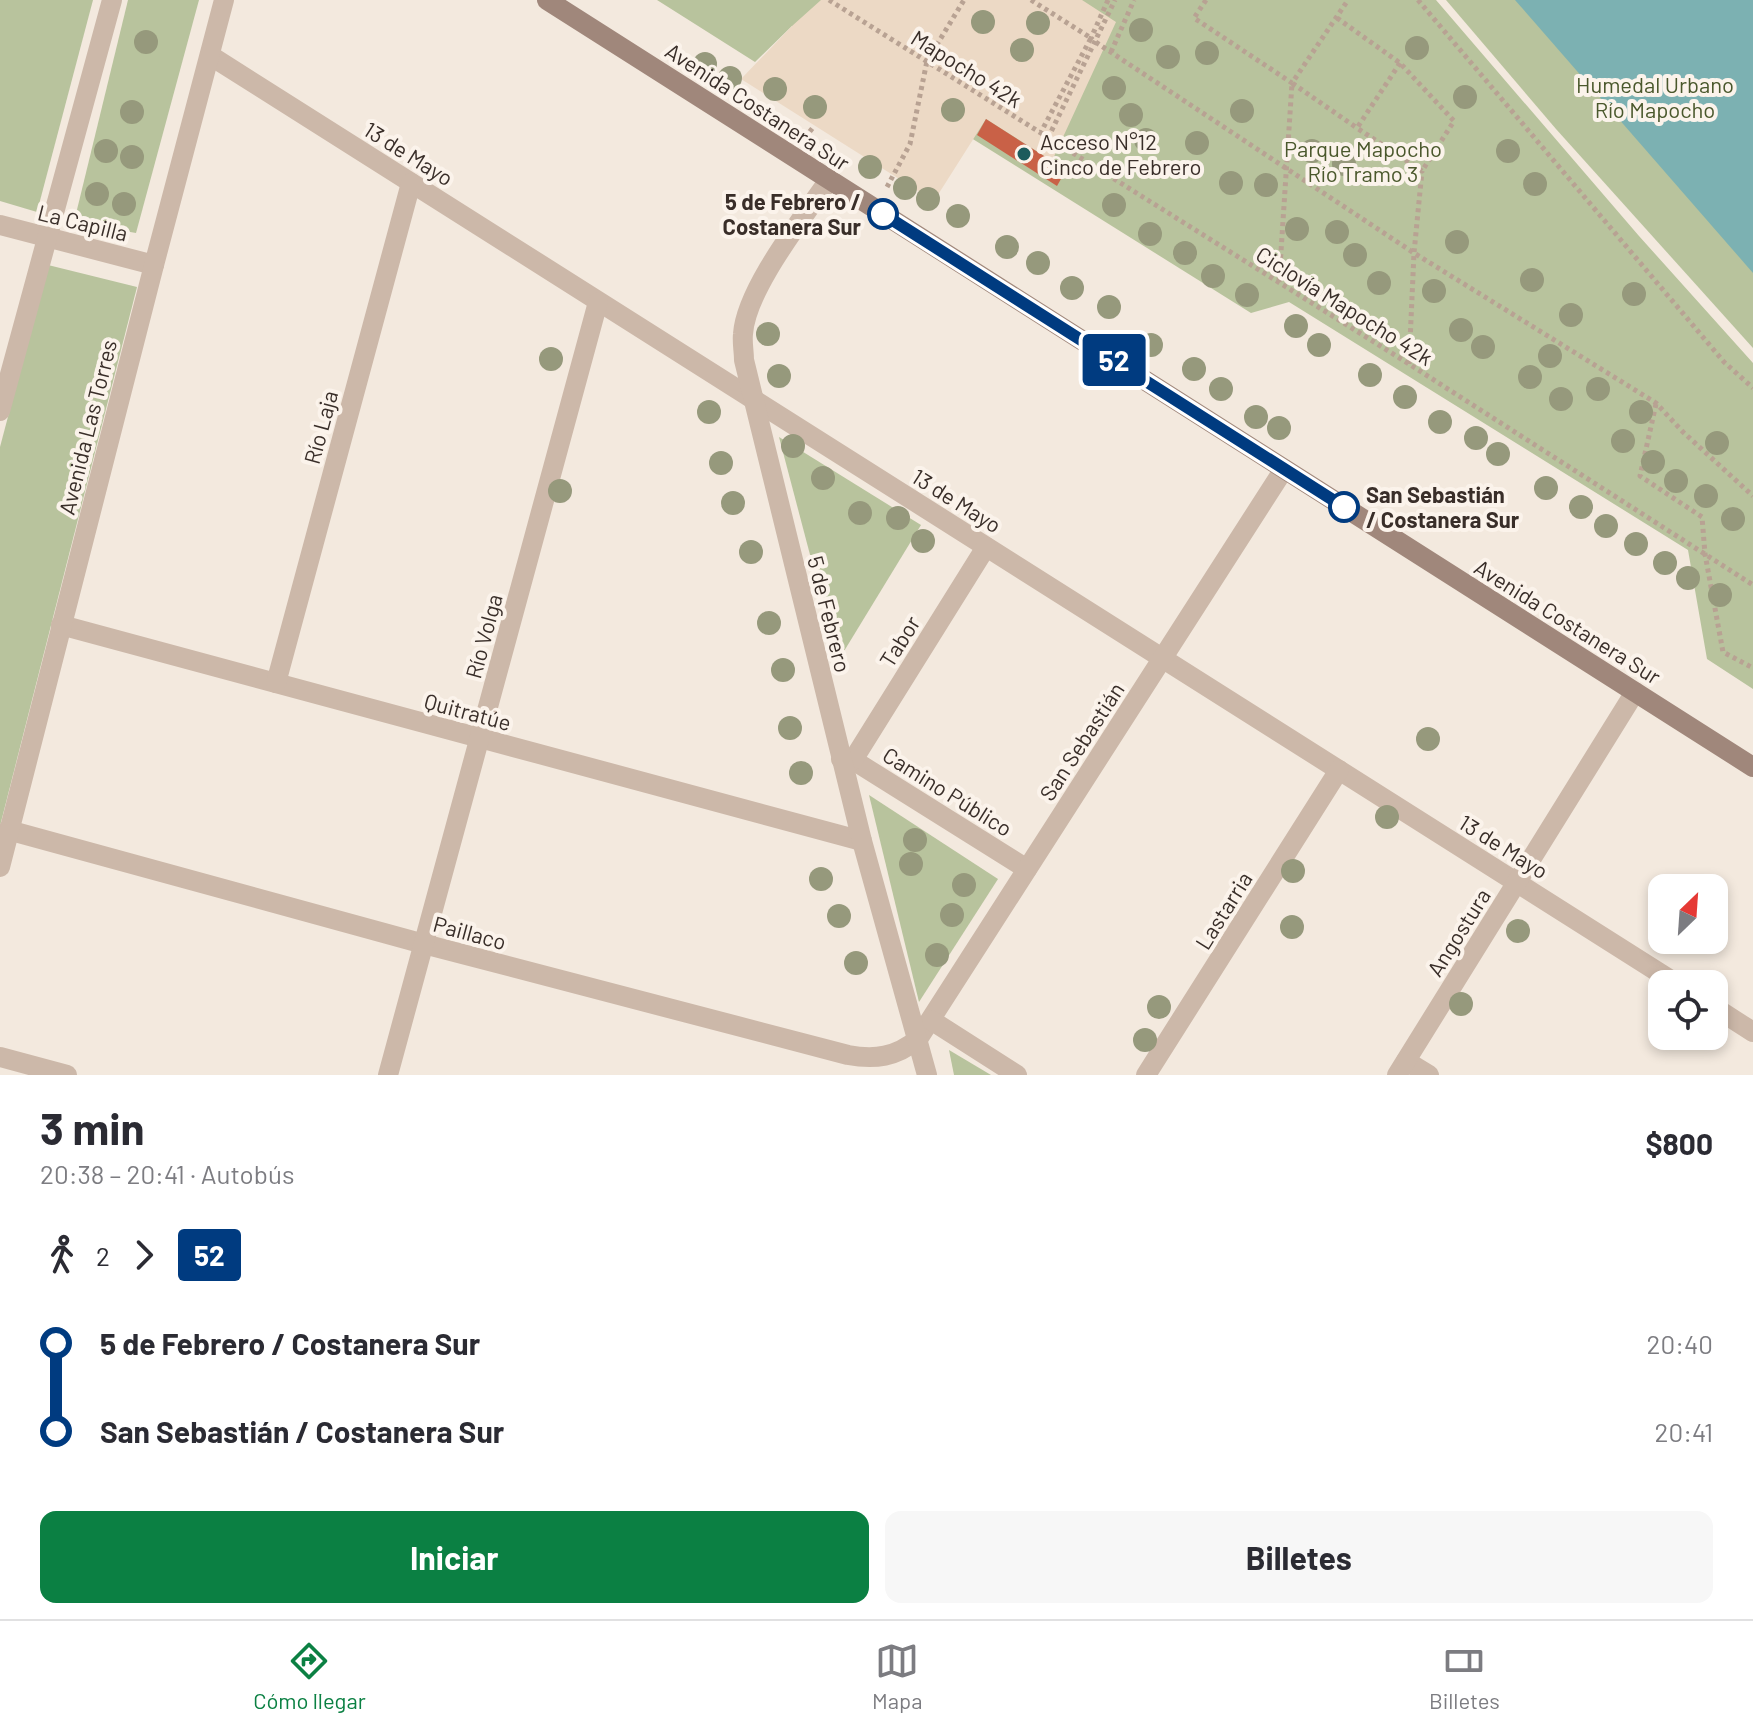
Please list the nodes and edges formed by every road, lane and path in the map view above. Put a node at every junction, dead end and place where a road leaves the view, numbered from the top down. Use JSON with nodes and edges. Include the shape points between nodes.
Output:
{"nodes":[{"id":1,"x":112,"y":0,"type":"edge"},
{"id":2,"x":224,"y":0,"type":"edge"},
{"id":3,"x":547,"y":0,"type":"edge"},
{"id":4,"x":829,"y":0,"type":"edge"},
{"id":5,"x":964,"y":0,"type":"edge"},
{"id":6,"x":1031,"y":0,"type":"edge"},
{"id":7,"x":1108,"y":0,"type":"edge"},
{"id":8,"x":1115,"y":0,"type":"edge"},
{"id":9,"x":1134,"y":0,"type":"edge"},
{"id":10,"x":1206,"y":0,"type":"edge"},
{"id":11,"x":1348,"y":0,"type":"edge"},
{"id":12,"x":1418,"y":0,"type":"edge"},
{"id":13,"x":1337,"y":18,"type":"junction"},
{"id":14,"x":1093,"y":39,"type":"junction"},
{"id":15,"x":1111,"y":52,"type":"junction"},
{"id":16,"x":211,"y":56,"type":"junction"},
{"id":17,"x":927,"y":61,"type":"junction"},
{"id":18,"x":1400,"y":63,"type":"junction"},
{"id":19,"x":1292,"y":83,"type":"junction"},
{"id":20,"x":1357,"y":128,"type":"junction"},
{"id":21,"x":1041,"y":132,"type":"junction"},
{"id":22,"x":1048,"y":138,"type":"junction"},
{"id":23,"x":1287,"y":168,"type":"junction"},
{"id":24,"x":1422,"y":171,"type":"junction"},
{"id":25,"x":829,"y":180,"type":"junction"},
{"id":26,"x":411,"y":183,"type":"junction"},
{"id":27,"x":875,"y":209,"type":"junction"},
{"id":28,"x":0,"y":225,"type":"edge"},
{"id":29,"x":47,"y":237,"type":"junction"},
{"id":30,"x":1414,"y":253,"type":"junction"},
{"id":31,"x":154,"y":265,"type":"junction"},
{"id":32,"x":1279,"y":282,"type":"junction"},
{"id":33,"x":598,"y":302,"type":"junction"},
{"id":34,"x":1409,"y":364,"type":"junction"},
{"id":35,"x":1753,"y":388,"type":"edge"},
{"id":36,"x":753,"y":399,"type":"junction"},
{"id":37,"x":1656,"y":403,"type":"junction"},
{"id":38,"x":0,"y":411,"type":"edge"},
{"id":39,"x":1284,"y":469,"type":"junction"},
{"id":40,"x":1753,"y":496,"type":"edge"},
{"id":41,"x":986,"y":547,"type":"junction"},
{"id":42,"x":1705,"y":554,"type":"junction"},
{"id":43,"x":1753,"y":585,"type":"edge"},
{"id":44,"x":61,"y":625,"type":"junction"},
{"id":45,"x":1163,"y":659,"type":"junction"},
{"id":46,"x":1753,"y":668,"type":"edge"},
{"id":47,"x":276,"y":683,"type":"junction"},
{"id":48,"x":1635,"y":692,"type":"junction"},
{"id":49,"x":479,"y":739,"type":"junction"},
{"id":50,"x":847,"y":760,"type":"junction"},
{"id":51,"x":1753,"y":767,"type":"edge"},
{"id":52,"x":1339,"y":770,"type":"junction"},
{"id":53,"x":8,"y":830,"type":"junction"},
{"id":54,"x":862,"y":841,"type":"junction"},
{"id":55,"x":0,"y":867,"type":"edge"},
{"id":56,"x":1027,"y":869,"type":"junction"},
{"id":57,"x":1517,"y":883,"type":"junction"},
{"id":58,"x":424,"y":944,"type":"junction"},
{"id":59,"x":1655,"y":970,"type":"edge"},
{"id":60,"x":1728,"y":1016,"type":"edge"},
{"id":61,"x":931,"y":1020,"type":"junction"},
{"id":62,"x":1753,"y":1032,"type":"edge"},
{"id":63,"x":918,"y":1039,"type":"junction"},
{"id":64,"x":0,"y":1057,"type":"edge"},
{"id":65,"x":1402,"y":1068,"type":"edge"},
{"id":66,"x":67,"y":1075,"type":"edge"},
{"id":67,"x":388,"y":1075,"type":"edge"},
{"id":68,"x":927,"y":1075,"type":"edge"},
{"id":69,"x":1017,"y":1075,"type":"edge"},
{"id":70,"x":1146,"y":1075,"type":"edge"},
{"id":71,"x":1429,"y":1075,"type":"edge"}],
"edges":[{"from":1,"to":29,"type":"street"},
{"from":2,"to":16,"type":"street","name":"Avenida Las Torres"},
{"from":3,"to":25,"type":"main road","name":"Avenida Costanera Sur"},
{"from":4,"to":17,"type":"path","name":"Mapocho 42k"},
{"from":5,"to":17,"type":"path"},
{"from":6,"to":14,"type":"path"},
{"from":7,"to":14,"type":"path"},
{"from":8,"to":14,"type":"path"},
{"from":9,"to":15,"type":"path"},
{"from":10,"to":19,"type":"path","via":[[1194,18]]},
{"from":11,"to":13,"type":"path"},
{"from":12,"to":35,"type":"path","via":[[1724,362]]},
{"from":13,"to":18,"type":"path"},
{"from":13,"to":19,"type":"path"},
{"from":14,"to":15,"type":"path"},
{"from":14,"to":21,"type":"path"},
{"from":14,"to":22,"type":"path"},
{"from":15,"to":23,"type":"path"},
{"from":16,"to":26,"type":"street","name":"13 de Mayo"},
{"from":16,"to":31,"type":"street","name":"Avenida Las Torres"},
{"from":17,"to":21,"type":"path","name":"Mapocho 42k"},
{"from":17,"to":27,"type":"path","via":[[910,144]]},
{"from":18,"to":20,"type":"path"},
{"from":18,"to":24,"type":"path","via":[[1454,121]]},
{"from":19,"to":20,"type":"path"},
{"from":19,"to":23,"type":"path"},
{"from":20,"to":24,"type":"path"},
{"from":21,"to":22,"type":"path","name":"Mapocho 42k"},
{"from":22,"to":32,"type":"path","name":"Ciclovía Mapocho 42k"},
{"from":23,"to":30,"type":"path"},
{"from":23,"to":32,"type":"path"},
{"from":24,"to":30,"type":"path"},
{"from":25,"to":27,"type":"main road","name":"Avenida Costanera Sur"},
{"from":25,"to":36,"type":"street","name":"5 de Febrero","via":[[763,278],[749,310],[743,346]]},
{"from":26,"to":33,"type":"street","name":"13 de Mayo"},
{"from":26,"to":47,"type":"street","name":"Río Laja"},
{"from":27,"to":39,"type":"main road","name":"Avenida Costanera Sur"},
{"from":28,"to":29,"type":"street","name":"La Capilla"},
{"from":29,"to":31,"type":"street","name":"La Capilla"},
{"from":29,"to":38,"type":"street"},
{"from":30,"to":34,"type":"path"},
{"from":30,"to":37,"type":"path"},
{"from":31,"to":44,"type":"street","name":"Avenida Las Torres"},
{"from":32,"to":34,"type":"path","name":"Ciclovía Mapocho 42k"},
{"from":33,"to":36,"type":"street","name":"13 de Mayo"},
{"from":33,"to":49,"type":"street","name":"Río Volga"},
{"from":34,"to":42,"type":"path","name":"Ciclovía Mapocho 42k"},
{"from":36,"to":41,"type":"street","name":"13 de Mayo"},
{"from":36,"to":50,"type":"street","name":"5 de Febrero"},
{"from":37,"to":40,"type":"path"},
{"from":37,"to":42,"type":"path","via":[[1640,476],[1702,517]]},
{"from":39,"to":45,"type":"street","name":"San Sebastián"},
{"from":39,"to":48,"type":"main road","name":"Avenida Costanera Sur"},
{"from":41,"to":45,"type":"street","name":"13 de Mayo"},
{"from":41,"to":50,"type":"street","name":"Tabor"},
{"from":42,"to":43,"type":"path","name":"Ciclovía Mapocho 42k"},
{"from":42,"to":46,"type":"path","via":[[1723,652]]},
{"from":44,"to":47,"type":"street","name":"Quitratúe"},
{"from":44,"to":53,"type":"street","name":"Avenida Las Torres"},
{"from":45,"to":52,"type":"street","name":"13 de Mayo"},
{"from":45,"to":56,"type":"street","name":"San Sebastián"},
{"from":47,"to":49,"type":"street","name":"Quitratúe"},
{"from":48,"to":51,"type":"main road","name":"Avenida Costanera Sur"},
{"from":48,"to":57,"type":"street","name":"Angostura"},
{"from":49,"to":54,"type":"street","name":"Quitratúe"},
{"from":49,"to":58,"type":"street","name":"Río Volga"},
{"from":50,"to":54,"type":"street","name":"5 de Febrero"},
{"from":50,"to":56,"type":"street","name":"Camino Público"},
{"from":52,"to":57,"type":"street","name":"13 de Mayo"},
{"from":52,"to":70,"type":"street","name":"Lastarria"},
{"from":53,"to":55,"type":"street","name":"Avenida Las Torres"},
{"from":53,"to":58,"type":"street","name":"Paillaco"},
{"from":54,"to":63,"type":"street","name":"5 de Febrero"},
{"from":56,"to":61,"type":"street","name":"San Sebastián"},
{"from":57,"to":59,"type":"street","name":"13 de Mayo"},
{"from":57,"to":65,"type":"street","name":"Angostura"},
{"from":58,"to":63,"type":"street","name":"Paillaco","via":[[857,1057],[896,1053]]},
{"from":58,"to":67,"type":"street","name":"Río Volga"},
{"from":60,"to":62,"type":"street"},
{"from":61,"to":63,"type":"street","name":"San Sebastián"},
{"from":61,"to":69,"type":"street"},
{"from":63,"to":68,"type":"street","name":"5 de Febrero"},
{"from":64,"to":66,"type":"street"},
{"from":65,"to":71,"type":"street"}]}
